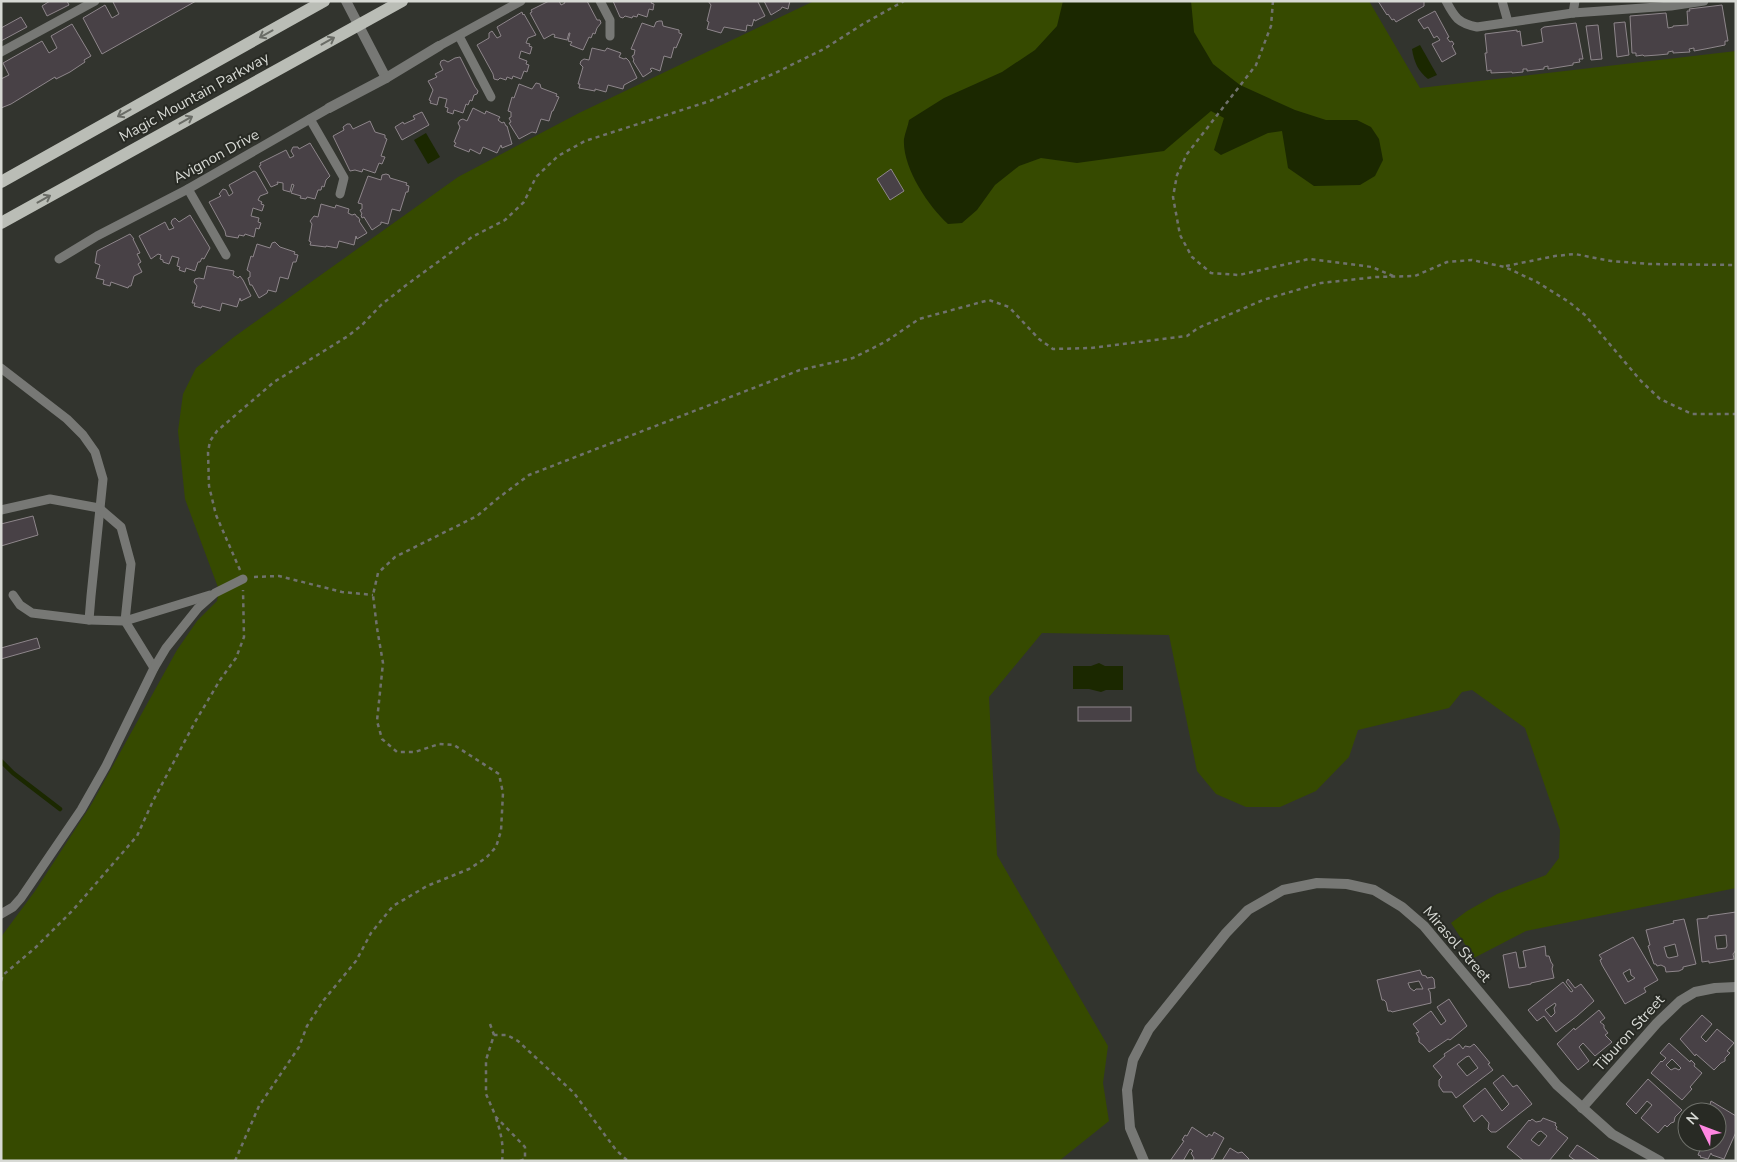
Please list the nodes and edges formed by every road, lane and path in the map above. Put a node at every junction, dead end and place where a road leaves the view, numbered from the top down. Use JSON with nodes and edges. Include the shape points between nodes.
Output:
{"nodes":[{"id":1,"x":95,"y":1,"type":"edge"},
{"id":2,"x":324,"y":1,"type":"edge"},
{"id":3,"x":346,"y":1,"type":"edge"},
{"id":4,"x":402,"y":1,"type":"edge"},
{"id":5,"x":522,"y":1,"type":"edge"},
{"id":6,"x":600,"y":1,"type":"edge"},
{"id":7,"x":904,"y":1,"type":"edge"},
{"id":8,"x":1273,"y":1,"type":"edge"},
{"id":9,"x":1446,"y":1,"type":"edge"},
{"id":10,"x":1502,"y":1,"type":"edge"},
{"id":11,"x":1575,"y":1,"type":"edge"},
{"id":12,"x":1704,"y":1,"type":"edge"},
{"id":13,"x":1573,"y":13,"type":"junction"},
{"id":14,"x":1508,"y":22,"type":"junction"},
{"id":15,"x":358,"y":25,"type":"junction"},
{"id":16,"x":459,"y":36,"type":"junction"},
{"id":17,"x":610,"y":36,"type":"dead end"},
{"id":18,"x":439,"y":46,"type":"joint"},
{"id":19,"x":1,"y":52,"type":"edge"},
{"id":20,"x":386,"y":78,"type":"junction"},
{"id":21,"x":491,"y":97,"type":"dead end"},
{"id":22,"x":329,"y":108,"type":"joint"},
{"id":23,"x":310,"y":119,"type":"junction"},
{"id":24,"x":1,"y":182,"type":"edge"},
{"id":25,"x":188,"y":189,"type":"junction"},
{"id":26,"x":340,"y":194,"type":"dead end"},
{"id":27,"x":1,"y":222,"type":"edge"},
{"id":28,"x":226,"y":255,"type":"dead end"},
{"id":29,"x":59,"y":259,"type":"dead end"},
{"id":30,"x":1736,"y":265,"type":"edge"},
{"id":31,"x":1505,"y":267,"type":"junction"},
{"id":32,"x":1394,"y":276,"type":"junction"},
{"id":33,"x":1,"y":368,"type":"edge"},
{"id":34,"x":1736,"y":414,"type":"edge"},
{"id":35,"x":99,"y":508,"type":"junction"},
{"id":36,"x":1,"y":510,"type":"edge"},
{"id":37,"x":243,"y":579,"type":"junction"},
{"id":38,"x":215,"y":593,"type":"junction"},
{"id":39,"x":13,"y":595,"type":"dead end"},
{"id":40,"x":373,"y":595,"type":"junction"},
{"id":41,"x":90,"y":620,"type":"junction"},
{"id":42,"x":125,"y":621,"type":"junction"},
{"id":43,"x":154,"y":668,"type":"junction"},
{"id":44,"x":1,"y":914,"type":"edge"},
{"id":45,"x":1,"y":981,"type":"edge"},
{"id":46,"x":1736,"y":987,"type":"edge"},
{"id":47,"x":490,"y":1024,"type":"dead end"},
{"id":48,"x":494,"y":1035,"type":"junction"},
{"id":49,"x":1582,"y":1108,"type":"junction"},
{"id":50,"x":496,"y":1117,"type":"junction"},
{"id":51,"x":235,"y":1161,"type":"edge"},
{"id":52,"x":502,"y":1161,"type":"edge"},
{"id":53,"x":520,"y":1161,"type":"edge"},
{"id":54,"x":628,"y":1161,"type":"edge"},
{"id":55,"x":1144,"y":1161,"type":"edge"},
{"id":56,"x":1660,"y":1161,"type":"edge"}],
"edges":[{"from":1,"to":19,"type":"lane"},
{"from":2,"to":24,"type":"main road","name":"Magic Mountain Parkway","one_way":true},
{"from":3,"to":15,"type":"street"},
{"from":4,"to":15,"type":"main road","name":"Magic Mountain Parkway"},
{"from":5,"to":16,"type":"lane","name":"Avignon Drive"},
{"from":6,"to":17,"type":"lane","via":[[610,20]]},
{"from":7,"to":37,"type":"path","via":[[824,49],[773,74],[710,101],[585,141],[558,156],[536,177],[524,202],[505,220],[472,237],[412,280],[348,336],[274,382],[217,431],[208,452],[209,486],[216,515]]},
{"from":8,"to":32,"type":"path","via":[[1271,26],[1256,65],[1187,154],[1177,175],[1173,197],[1180,235],[1192,257],[1211,273],[1239,275],[1310,259],[1372,267]]},
{"from":9,"to":14,"type":"lane","via":[[1452,14],[1462,23],[1477,27]]},
{"from":10,"to":14,"type":"lane"},
{"from":11,"to":13,"type":"lane"},
{"from":12,"to":13,"type":"lane"},
{"from":13,"to":14,"type":"lane"},
{"from":15,"to":20,"type":"street"},
{"from":27,"to":15,"type":"main road","name":"Magic Mountain Parkway","one_way":true},
{"from":16,"to":18,"type":"lane","name":"Avignon Drive"},
{"from":16,"to":21,"type":"lane"},
{"from":18,"to":20,"type":"street","name":"Avignon Drive"},
{"from":20,"to":22,"type":"street","name":"Avignon Drive"},
{"from":22,"to":23,"type":"lane","name":"Avignon Drive"},
{"from":23,"to":25,"type":"lane","name":"Avignon Drive"},
{"from":23,"to":26,"type":"lane","via":[[344,178]]},
{"from":25,"to":28,"type":"lane"},
{"from":25,"to":29,"type":"lane","name":"Avignon Drive"},
{"from":30,"to":31,"type":"path","via":[[1649,264],[1575,254]]},
{"from":31,"to":32,"type":"path","via":[[1472,260],[1447,262],[1415,276]]},
{"from":31,"to":34,"type":"path","via":[[1569,302],[1660,398],[1692,414]]},
{"from":32,"to":40,"type":"path","via":[[1322,283],[1263,300],[1198,328],[1187,336],[1091,348],[1053,349],[1039,340],[1010,307],[989,300],[919,319],[885,342],[852,358],[800,370],[529,475],[477,516],[395,557],[378,573]]},
{"from":33,"to":35,"type":"lane","via":[[67,419],[95,452],[103,479]]},
{"from":35,"to":36,"type":"lane","via":[[50,500]]},
{"from":35,"to":41,"type":"lane"},
{"from":35,"to":42,"type":"lane","via":[[121,528],[131,564]]},
{"from":37,"to":38,"type":"lane"},
{"from":37,"to":40,"type":"path","via":[[279,576],[342,592]]},
{"from":37,"to":45,"type":"path","via":[[244,637],[236,658],[195,722],[137,836],[73,910],[3,975]]},
{"from":38,"to":42,"type":"lane"},
{"from":38,"to":43,"type":"lane","via":[[198,608]]},
{"from":39,"to":41,"type":"lane","via":[[32,613]]},
{"from":40,"to":51,"type":"path","via":[[383,663],[377,721],[382,738],[397,752],[415,752],[439,744],[454,745],[498,774],[503,793],[501,831],[496,848],[486,858],[393,906],[371,933],[356,961],[323,1001],[299,1047],[259,1106]]},
{"from":41,"to":42,"type":"lane"},
{"from":42,"to":43,"type":"lane"},
{"from":43,"to":44,"type":"lane","via":[[81,810],[21,898]]},
{"from":46,"to":49,"type":"street","name":"Tiburon Street","via":[[1695,992],[1680,1001],[1656,1023]]},
{"from":47,"to":48,"type":"path"},
{"from":48,"to":50,"type":"path","via":[[486,1060],[486,1094]]},
{"from":48,"to":54,"type":"path","via":[[507,1035],[518,1041],[574,1093],[616,1150]]},
{"from":49,"to":55,"type":"street","name":"Mirasol Street","via":[[1558,1085],[1424,926],[1402,906],[1374,890],[1347,884],[1317,883],[1283,890],[1248,910],[1149,1029],[1133,1060],[1127,1090],[1130,1128]]},
{"from":49,"to":56,"type":"street","name":"Mirasol Street","via":[[1612,1134]]},
{"from":50,"to":52,"type":"path","via":[[501,1134]]},
{"from":50,"to":53,"type":"path","via":[[525,1147],[525,1159]]}]}
